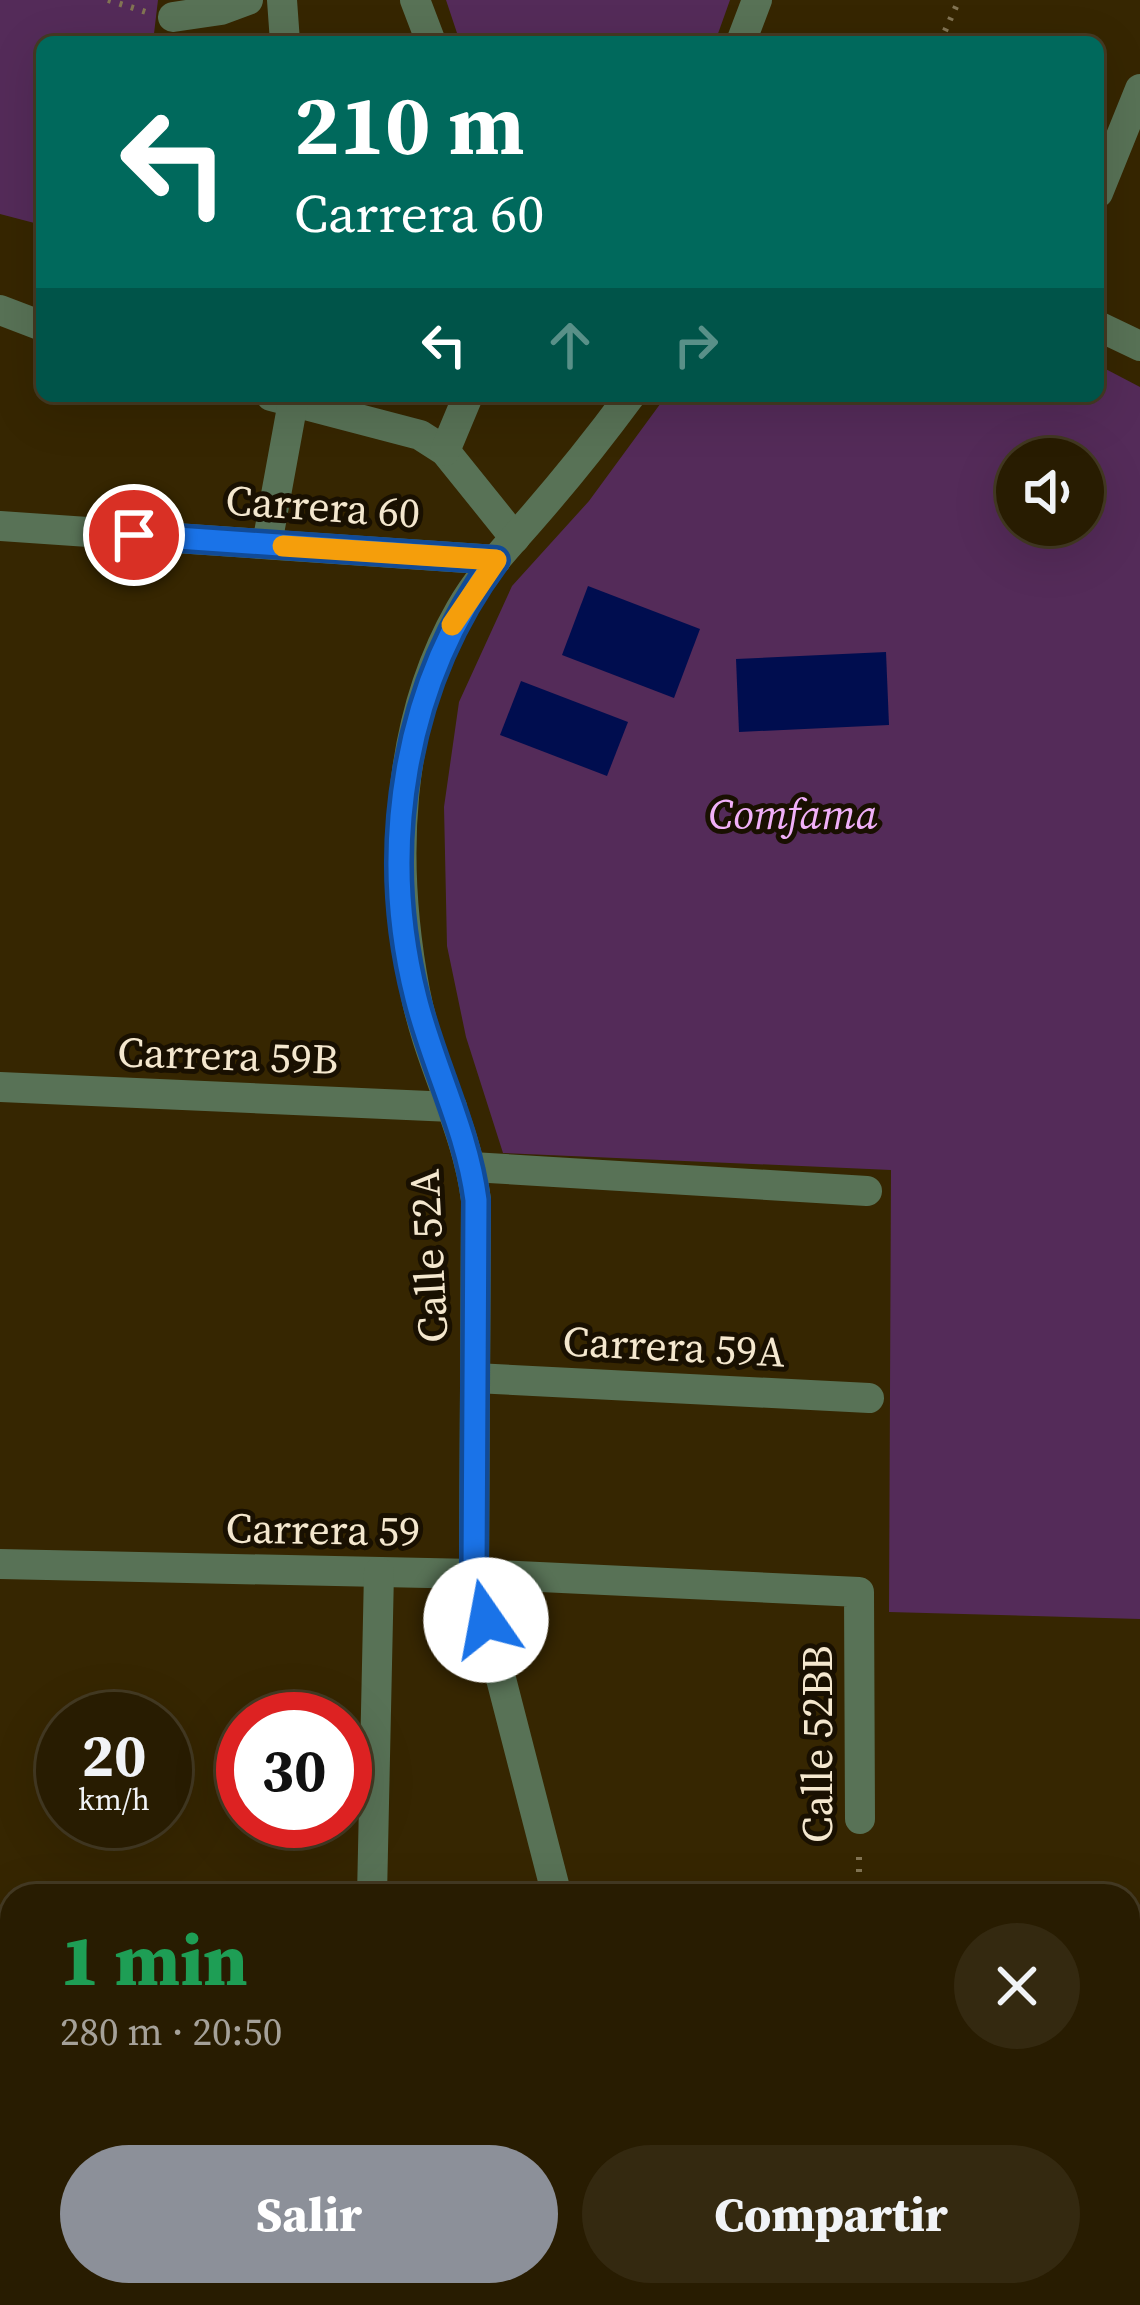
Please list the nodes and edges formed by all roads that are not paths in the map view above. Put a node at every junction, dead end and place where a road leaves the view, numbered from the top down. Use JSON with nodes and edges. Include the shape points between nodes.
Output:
{"nodes":[{"id":1,"x":248,"y":0,"type":"edge"},
{"id":2,"x":282,"y":0,"type":"edge"},
{"id":3,"x":415,"y":0,"type":"edge"},
{"id":4,"x":757,"y":0,"type":"edge"},
{"id":5,"x":173,"y":17,"type":"dead end"},
{"id":6,"x":285,"y":36,"type":"edge"},
{"id":7,"x":429,"y":36,"type":"edge"},
{"id":8,"x":743,"y":36,"type":"edge"},
{"id":9,"x":1140,"y":89,"type":"edge"},
{"id":10,"x":1104,"y":178,"type":"edge"},
{"id":11,"x":0,"y":310,"type":"edge"},
{"id":12,"x":36,"y":324,"type":"edge"},
{"id":13,"x":1104,"y":329,"type":"edge"},
{"id":14,"x":1140,"y":346,"type":"edge"},
{"id":15,"x":282,"y":402,"type":"edge"},
{"id":16,"x":295,"y":402,"type":"edge"},
{"id":17,"x":465,"y":402,"type":"edge"},
{"id":18,"x":625,"y":402,"type":"edge"},
{"id":19,"x":445,"y":451,"type":"junction"},
{"id":20,"x":0,"y":526,"type":"edge"},
{"id":21,"x":267,"y":544,"type":"junction"},
{"id":22,"x":505,"y":549,"type":"junction"},
{"id":23,"x":0,"y":1087,"type":"edge"},
{"id":24,"x":452,"y":1107,"type":"junction"},
{"id":25,"x":472,"y":1166,"type":"junction"},
{"id":26,"x":867,"y":1191,"type":"dead end"},
{"id":27,"x":475,"y":1378,"type":"junction"},
{"id":28,"x":868,"y":1398,"type":"dead end"},
{"id":29,"x":0,"y":1564,"type":"edge"},
{"id":30,"x":379,"y":1572,"type":"junction"},
{"id":31,"x":474,"y":1574,"type":"junction"},
{"id":32,"x":859,"y":1592,"type":"joint"},
{"id":33,"x":860,"y":1820,"type":"road end"},
{"id":34,"x":372,"y":1884,"type":"edge"},
{"id":35,"x":554,"y":1884,"type":"edge"}],
"edges":[{"from":1,"to":5,"type":"street"},
{"from":2,"to":6,"type":"street"},
{"from":3,"to":7,"type":"street"},
{"from":4,"to":8,"type":"street"},
{"from":9,"to":10,"type":"street"},
{"from":11,"to":12,"type":"street"},
{"from":13,"to":14,"type":"street"},
{"from":15,"to":21,"type":"street"},
{"from":16,"to":19,"type":"street","via":[[393,425]]},
{"from":17,"to":19,"type":"street"},
{"from":18,"to":22,"type":"street","name":"Calle 52A"},
{"from":19,"to":22,"type":"street"},
{"from":20,"to":21,"type":"street","name":"Carrera 60"},
{"from":21,"to":22,"type":"street","name":"Carrera 60"},
{"from":22,"to":24,"type":"street","name":"Calle 52A","via":[[461,607],[435,660],[403,795],[415,995]]},
{"from":23,"to":24,"type":"street","name":"Carrera 59B"},
{"from":24,"to":25,"type":"street","name":"Calle 52A"},
{"from":25,"to":26,"type":"street"},
{"from":25,"to":27,"type":"street","name":"Calle 52A"},
{"from":27,"to":28,"type":"street","name":"Carrera 59A"},
{"from":27,"to":31,"type":"street","name":"Calle 52A"},
{"from":29,"to":30,"type":"street","name":"Carrera 59"},
{"from":30,"to":31,"type":"street","name":"Carrera 59"},
{"from":30,"to":34,"type":"street"},
{"from":31,"to":32,"type":"street","name":"Carrera 59"},
{"from":31,"to":35,"type":"street","name":"Calle 52A"},
{"from":32,"to":33,"type":"street","name":"Calle 52BB"}]}
